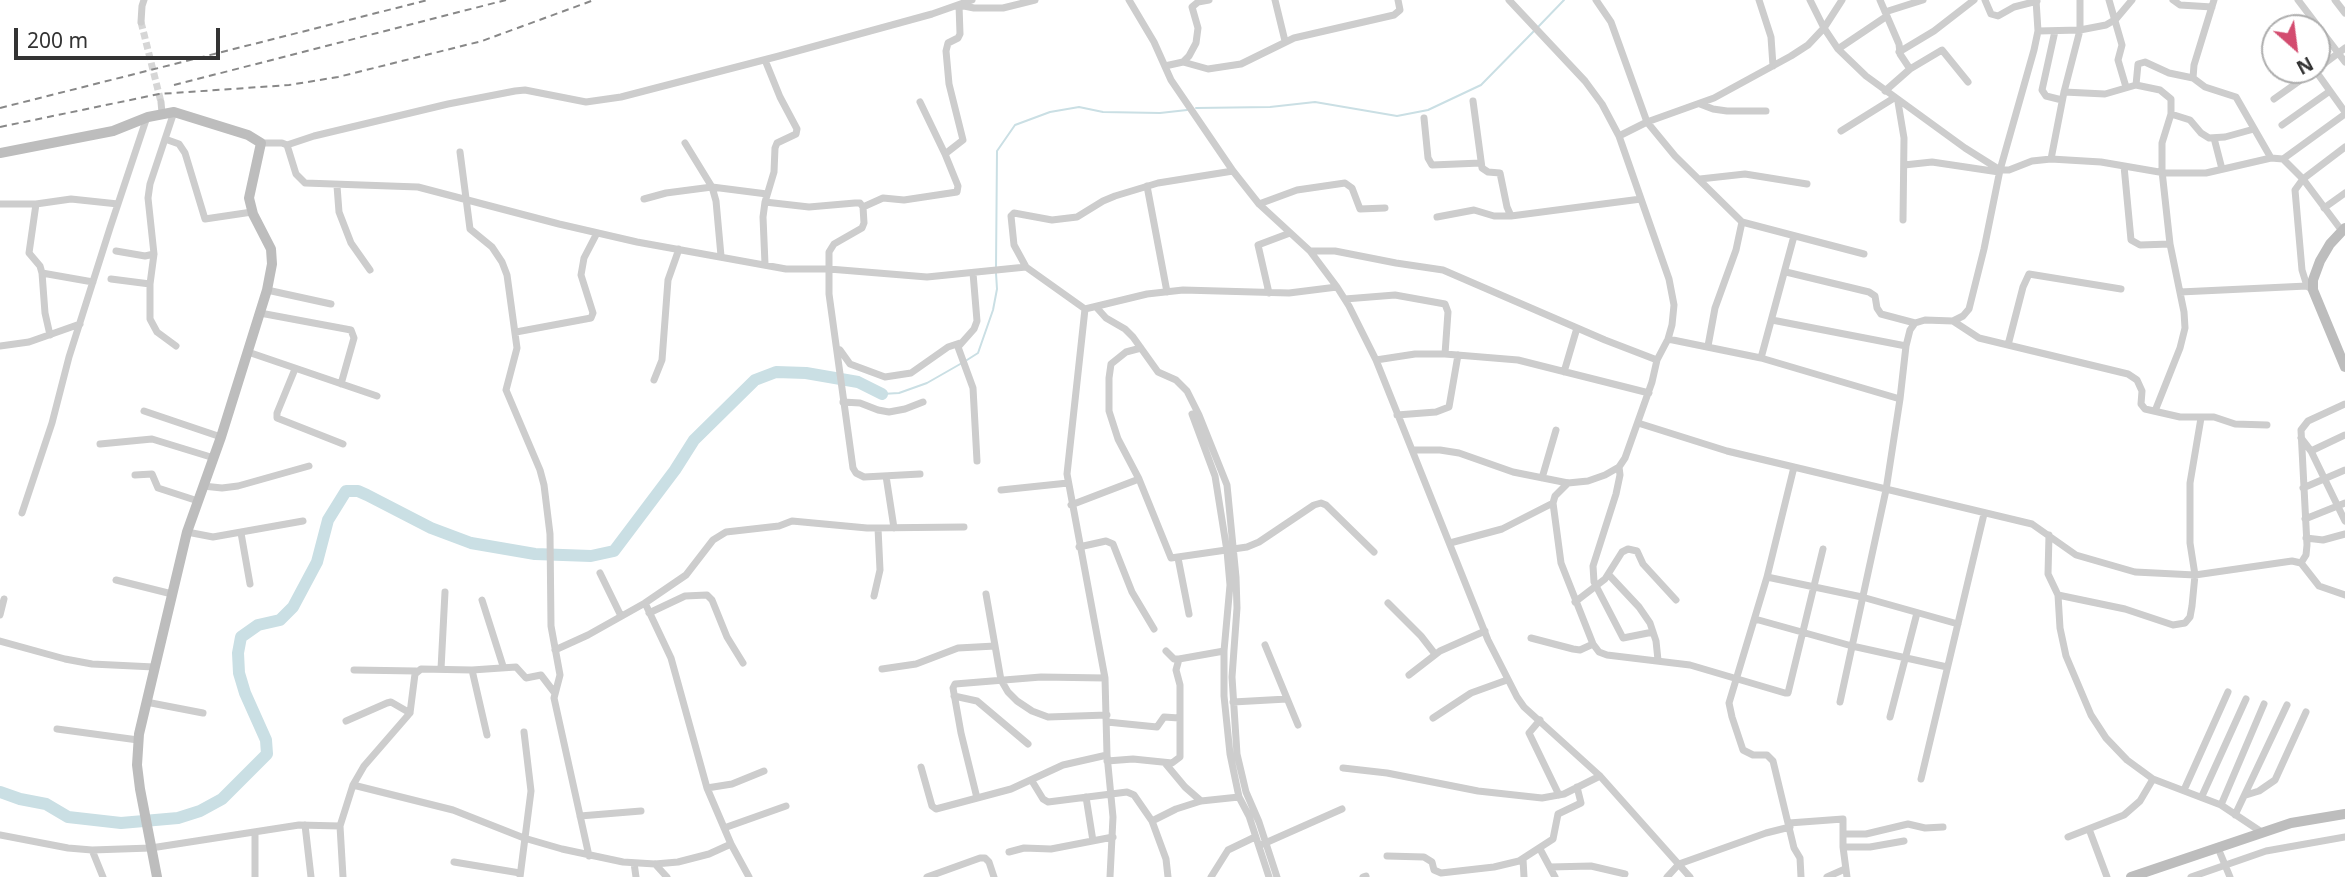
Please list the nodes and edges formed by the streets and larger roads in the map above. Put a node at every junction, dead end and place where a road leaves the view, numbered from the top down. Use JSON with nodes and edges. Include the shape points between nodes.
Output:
{"nodes":[{"id":1,"x":145,"y":0,"type":"edge"},
{"id":2,"x":972,"y":0,"type":"edge"},
{"id":3,"x":1035,"y":0,"type":"edge"},
{"id":4,"x":1129,"y":0,"type":"edge"},
{"id":5,"x":1209,"y":0,"type":"edge"},
{"id":6,"x":1275,"y":0,"type":"edge"},
{"id":7,"x":1398,"y":0,"type":"edge"},
{"id":8,"x":1509,"y":0,"type":"edge"},
{"id":9,"x":1596,"y":0,"type":"edge"},
{"id":10,"x":1759,"y":0,"type":"edge"},
{"id":11,"x":1810,"y":0,"type":"edge"},
{"id":12,"x":1842,"y":0,"type":"edge"},
{"id":13,"x":1880,"y":0,"type":"edge"},
{"id":14,"x":1923,"y":0,"type":"edge"},
{"id":15,"x":1974,"y":0,"type":"edge"},
{"id":16,"x":1985,"y":0,"type":"edge"},
{"id":17,"x":2080,"y":0,"type":"edge"},
{"id":18,"x":2109,"y":0,"type":"edge"},
{"id":19,"x":2132,"y":0,"type":"edge"},
{"id":20,"x":2173,"y":0,"type":"edge"},
{"id":21,"x":2298,"y":0,"type":"edge"},
{"id":22,"x":2335,"y":0,"type":"edge"},
{"id":23,"x":2036,"y":1,"type":"edge"},
{"id":24,"x":2213,"y":4,"type":"edge"},
{"id":25,"x":959,"y":5,"type":"junction"},
{"id":26,"x":2344,"y":11,"type":"edge"},
{"id":27,"x":1886,"y":14,"type":"junction"},
{"id":28,"x":2116,"y":19,"type":"junction"},
{"id":29,"x":141,"y":22,"type":"tunnel mouth"},
{"id":30,"x":1824,"y":28,"type":"junction"},
{"id":31,"x":2080,"y":30,"type":"junction"},
{"id":32,"x":2038,"y":31,"type":"junction"},
{"id":33,"x":2055,"y":31,"type":"junction"},
{"id":34,"x":1285,"y":41,"type":"junction"},
{"id":35,"x":1838,"y":49,"type":"junction"},
{"id":36,"x":1899,"y":51,"type":"junction"},
{"id":37,"x":2342,"y":51,"type":"edge"},
{"id":38,"x":765,"y":60,"type":"junction"},
{"id":39,"x":1183,"y":62,"type":"junction"},
{"id":40,"x":2345,"y":62,"type":"edge"},
{"id":41,"x":1165,"y":66,"type":"junction"},
{"id":42,"x":1773,"y":66,"type":"junction"},
{"id":43,"x":1910,"y":69,"type":"junction"},
{"id":44,"x":2193,"y":78,"type":"junction"},
{"id":45,"x":1968,"y":82,"type":"dead end"},
{"id":46,"x":2296,"y":84,"type":"edge"},
{"id":47,"x":2325,"y":84,"type":"edge"},
{"id":48,"x":2136,"y":85,"type":"junction"},
{"id":49,"x":2126,"y":87,"type":"junction"},
{"id":50,"x":1885,"y":91,"type":"junction"},
{"id":51,"x":2330,"y":91,"type":"junction"},
{"id":52,"x":2063,"y":96,"type":"junction"},
{"id":53,"x":2274,"y":99,"type":"dead end"},
{"id":54,"x":1473,"y":100,"type":"dead end"},
{"id":55,"x":1896,"y":100,"type":"junction"},
{"id":56,"x":920,"y":102,"type":"dead end"},
{"id":57,"x":1700,"y":104,"type":"junction"},
{"id":58,"x":1766,"y":111,"type":"dead end"},
{"id":59,"x":174,"y":112,"type":"junction"},
{"id":60,"x":2345,"y":113,"type":"edge"},
{"id":61,"x":2171,"y":114,"type":"junction"},
{"id":62,"x":148,"y":117,"type":"junction"},
{"id":63,"x":1424,"y":118,"type":"dead end"},
{"id":64,"x":1647,"y":122,"type":"junction"},
{"id":65,"x":2283,"y":125,"type":"dead end"},
{"id":66,"x":2254,"y":129,"type":"junction"},
{"id":67,"x":1841,"y":131,"type":"dead end"},
{"id":68,"x":1619,"y":136,"type":"junction"},
{"id":69,"x":2214,"y":138,"type":"junction"},
{"id":70,"x":165,"y":139,"type":"junction"},
{"id":71,"x":261,"y":143,"type":"junction"},
{"id":72,"x":685,"y":143,"type":"dead end"},
{"id":73,"x":288,"y":145,"type":"junction"},
{"id":74,"x":2345,"y":147,"type":"edge"},
{"id":75,"x":460,"y":152,"type":"dead end"},
{"id":76,"x":0,"y":153,"type":"edge"},
{"id":77,"x":945,"y":154,"type":"junction"},
{"id":78,"x":2271,"y":158,"type":"junction"},
{"id":79,"x":2051,"y":159,"type":"junction"},
{"id":80,"x":2283,"y":159,"type":"junction"},
{"id":81,"x":1481,"y":163,"type":"junction"},
{"id":82,"x":1904,"y":165,"type":"junction"},
{"id":83,"x":2124,"y":166,"type":"junction"},
{"id":84,"x":2222,"y":169,"type":"junction"},
{"id":85,"x":1233,"y":171,"type":"junction"},
{"id":86,"x":1999,"y":171,"type":"junction"},
{"id":87,"x":2162,"y":171,"type":"junction"},
{"id":88,"x":1700,"y":179,"type":"junction"},
{"id":89,"x":2302,"y":179,"type":"junction"},
{"id":90,"x":1807,"y":184,"type":"dead end"},
{"id":91,"x":337,"y":186,"type":"junction"},
{"id":92,"x":1147,"y":186,"type":"junction"},
{"id":93,"x":712,"y":187,"type":"junction"},
{"id":94,"x":2345,"y":192,"type":"edge"},
{"id":95,"x":766,"y":198,"type":"junction"},
{"id":96,"x":465,"y":200,"type":"junction"},
{"id":97,"x":643,"y":200,"type":"dead end"},
{"id":98,"x":1641,"y":200,"type":"junction"},
{"id":99,"x":0,"y":204,"type":"edge"},
{"id":100,"x":36,"y":204,"type":"junction"},
{"id":101,"x":118,"y":204,"type":"junction"},
{"id":102,"x":1259,"y":204,"type":"junction"},
{"id":103,"x":863,"y":207,"type":"junction"},
{"id":104,"x":1385,"y":208,"type":"dead end"},
{"id":105,"x":2324,"y":208,"type":"junction"},
{"id":106,"x":252,"y":212,"type":"junction"},
{"id":107,"x":1511,"y":216,"type":"junction"},
{"id":108,"x":1437,"y":217,"type":"dead end"},
{"id":109,"x":1903,"y":220,"type":"dead end"},
{"id":110,"x":1742,"y":222,"type":"junction"},
{"id":111,"x":2344,"y":229,"type":"edge"},
{"id":112,"x":597,"y":233,"type":"junction"},
{"id":113,"x":1290,"y":233,"type":"junction"},
{"id":114,"x":1794,"y":236,"type":"junction"},
{"id":115,"x":2169,"y":244,"type":"junction"},
{"id":116,"x":679,"y":249,"type":"junction"},
{"id":117,"x":116,"y":251,"type":"dead end"},
{"id":118,"x":1310,"y":251,"type":"junction"},
{"id":119,"x":154,"y":254,"type":"junction"},
{"id":120,"x":1864,"y":254,"type":"dead end"},
{"id":121,"x":721,"y":256,"type":"junction"},
{"id":122,"x":765,"y":264,"type":"junction"},
{"id":123,"x":1023,"y":267,"type":"junction"},
{"id":124,"x":829,"y":269,"type":"junction"},
{"id":125,"x":370,"y":270,"type":"dead end"},
{"id":126,"x":1786,"y":272,"type":"junction"},
{"id":127,"x":42,"y":273,"type":"junction"},
{"id":128,"x":976,"y":273,"type":"junction"},
{"id":129,"x":111,"y":279,"type":"dead end"},
{"id":130,"x":93,"y":282,"type":"junction"},
{"id":131,"x":150,"y":284,"type":"junction"},
{"id":132,"x":1337,"y":287,"type":"junction"},
{"id":133,"x":2310,"y":288,"type":"junction"},
{"id":134,"x":2121,"y":289,"type":"dead end"},
{"id":135,"x":267,"y":290,"type":"junction"},
{"id":136,"x":1167,"y":292,"type":"junction"},
{"id":137,"x":2180,"y":292,"type":"junction"},
{"id":138,"x":1269,"y":293,"type":"junction"},
{"id":139,"x":1345,"y":299,"type":"junction"},
{"id":140,"x":331,"y":304,"type":"dead end"},
{"id":141,"x":1097,"y":308,"type":"junction"},
{"id":142,"x":1085,"y":309,"type":"junction"},
{"id":143,"x":260,"y":313,"type":"junction"},
{"id":144,"x":1772,"y":320,"type":"junction"},
{"id":145,"x":1953,"y":321,"type":"junction"},
{"id":146,"x":1915,"y":323,"type":"junction"},
{"id":147,"x":80,"y":324,"type":"junction"},
{"id":148,"x":1577,"y":328,"type":"junction"},
{"id":149,"x":516,"y":332,"type":"junction"},
{"id":150,"x":50,"y":335,"type":"junction"},
{"id":151,"x":1668,"y":339,"type":"junction"},
{"id":152,"x":959,"y":345,"type":"junction"},
{"id":153,"x":2008,"y":345,"type":"junction"},
{"id":154,"x":0,"y":346,"type":"edge"},
{"id":155,"x":176,"y":346,"type":"dead end"},
{"id":156,"x":1708,"y":346,"type":"junction"},
{"id":157,"x":1906,"y":346,"type":"junction"},
{"id":158,"x":838,"y":348,"type":"junction"},
{"id":159,"x":1141,"y":348,"type":"junction"},
{"id":160,"x":248,"y":352,"type":"junction"},
{"id":161,"x":1445,"y":354,"type":"junction"},
{"id":162,"x":1458,"y":355,"type":"junction"},
{"id":163,"x":1761,"y":358,"type":"junction"},
{"id":164,"x":1376,"y":360,"type":"junction"},
{"id":165,"x":1657,"y":360,"type":"junction"},
{"id":166,"x":2345,"y":367,"type":"edge"},
{"id":167,"x":295,"y":369,"type":"junction"},
{"id":168,"x":1564,"y":372,"type":"junction"},
{"id":169,"x":654,"y":380,"type":"dead end"},
{"id":170,"x":341,"y":384,"type":"junction"},
{"id":171,"x":1648,"y":393,"type":"junction"},
{"id":172,"x":377,"y":397,"type":"dead end"},
{"id":173,"x":1900,"y":399,"type":"junction"},
{"id":174,"x":843,"y":402,"type":"junction"},
{"id":175,"x":923,"y":402,"type":"dead end"},
{"id":176,"x":2345,"y":404,"type":"edge"},
{"id":177,"x":144,"y":411,"type":"dead end"},
{"id":178,"x":2155,"y":411,"type":"junction"},
{"id":179,"x":1192,"y":414,"type":"dead end"},
{"id":180,"x":1398,"y":415,"type":"junction"},
{"id":181,"x":2201,"y":418,"type":"junction"},
{"id":182,"x":1638,"y":423,"type":"junction"},
{"id":183,"x":2267,"y":425,"type":"dead end"},
{"id":184,"x":1556,"y":430,"type":"dead end"},
{"id":185,"x":2345,"y":435,"type":"edge"},
{"id":186,"x":221,"y":437,"type":"junction"},
{"id":187,"x":2301,"y":437,"type":"junction"},
{"id":188,"x":100,"y":444,"type":"dead end"},
{"id":189,"x":343,"y":444,"type":"dead end"},
{"id":190,"x":1413,"y":450,"type":"junction"},
{"id":191,"x":2311,"y":451,"type":"junction"},
{"id":192,"x":214,"y":458,"type":"junction"},
{"id":193,"x":978,"y":461,"type":"dead end"},
{"id":194,"x":309,"y":466,"type":"dead end"},
{"id":195,"x":1619,"y":467,"type":"junction"},
{"id":196,"x":1794,"y":467,"type":"junction"},
{"id":197,"x":2345,"y":470,"type":"edge"},
{"id":198,"x":920,"y":474,"type":"dead end"},
{"id":199,"x":135,"y":475,"type":"dead end"},
{"id":200,"x":887,"y":476,"type":"junction"},
{"id":201,"x":1542,"y":478,"type":"junction"},
{"id":202,"x":1139,"y":479,"type":"junction"},
{"id":203,"x":2325,"y":479,"type":"junction"},
{"id":204,"x":1068,"y":483,"type":"junction"},
{"id":205,"x":1568,"y":483,"type":"junction"},
{"id":206,"x":203,"y":486,"type":"junction"},
{"id":207,"x":2303,"y":488,"type":"junction"},
{"id":208,"x":1001,"y":490,"type":"dead end"},
{"id":209,"x":1886,"y":490,"type":"junction"},
{"id":210,"x":198,"y":501,"type":"junction"},
{"id":211,"x":1553,"y":503,"type":"junction"},
{"id":212,"x":2341,"y":504,"type":"edge"},
{"id":213,"x":1071,"y":505,"type":"junction"},
{"id":214,"x":22,"y":513,"type":"dead end"},
{"id":215,"x":1984,"y":514,"type":"junction"},
{"id":216,"x":2305,"y":519,"type":"junction"},
{"id":217,"x":2345,"y":521,"type":"edge"},
{"id":218,"x":303,"y":522,"type":"dead end"},
{"id":219,"x":964,"y":527,"type":"dead end"},
{"id":220,"x":878,"y":528,"type":"junction"},
{"id":221,"x":894,"y":528,"type":"junction"},
{"id":222,"x":187,"y":532,"type":"junction"},
{"id":223,"x":241,"y":533,"type":"junction"},
{"id":224,"x":2345,"y":534,"type":"edge"},
{"id":225,"x":2049,"y":535,"type":"junction"},
{"id":226,"x":2306,"y":538,"type":"junction"},
{"id":227,"x":1450,"y":543,"type":"junction"},
{"id":228,"x":1079,"y":547,"type":"junction"},
{"id":229,"x":1823,"y":549,"type":"dead end"},
{"id":230,"x":1230,"y":551,"type":"junction"},
{"id":231,"x":1374,"y":552,"type":"dead end"},
{"id":232,"x":1178,"y":558,"type":"junction"},
{"id":233,"x":2301,"y":563,"type":"junction"},
{"id":234,"x":600,"y":573,"type":"dead end"},
{"id":235,"x":1609,"y":575,"type":"junction"},
{"id":236,"x":2194,"y":575,"type":"junction"},
{"id":237,"x":1767,"y":577,"type":"junction"},
{"id":238,"x":116,"y":580,"type":"dead end"},
{"id":239,"x":250,"y":584,"type":"dead end"},
{"id":240,"x":1814,"y":587,"type":"junction"},
{"id":241,"x":1596,"y":588,"type":"junction"},
{"id":242,"x":445,"y":592,"type":"dead end"},
{"id":243,"x":172,"y":593,"type":"junction"},
{"id":244,"x":986,"y":594,"type":"dead end"},
{"id":245,"x":2058,"y":595,"type":"junction"},
{"id":246,"x":2345,"y":595,"type":"edge"},
{"id":247,"x":874,"y":596,"type":"dead end"},
{"id":248,"x":1862,"y":597,"type":"junction"},
{"id":249,"x":4,"y":599,"type":"dead end"},
{"id":250,"x":482,"y":600,"type":"dead end"},
{"id":251,"x":1676,"y":600,"type":"dead end"},
{"id":252,"x":1575,"y":602,"type":"junction"},
{"id":253,"x":645,"y":603,"type":"junction"},
{"id":254,"x":1388,"y":604,"type":"dead end"},
{"id":255,"x":649,"y":613,"type":"junction"},
{"id":256,"x":1917,"y":613,"type":"junction"},
{"id":257,"x":1189,"y":614,"type":"dead end"},
{"id":258,"x":0,"y":615,"type":"edge"},
{"id":259,"x":621,"y":616,"type":"junction"},
{"id":260,"x":1755,"y":619,"type":"junction"},
{"id":261,"x":1958,"y":624,"type":"junction"},
{"id":262,"x":1154,"y":629,"type":"dead end"},
{"id":263,"x":1485,"y":631,"type":"junction"},
{"id":264,"x":1653,"y":632,"type":"junction"},
{"id":265,"x":1804,"y":633,"type":"junction"},
{"id":266,"x":1531,"y":638,"type":"dead end"},
{"id":267,"x":0,"y":641,"type":"edge"},
{"id":268,"x":1593,"y":644,"type":"junction"},
{"id":269,"x":1265,"y":645,"type":"dead end"},
{"id":270,"x":995,"y":646,"type":"junction"},
{"id":271,"x":1852,"y":646,"type":"junction"},
{"id":272,"x":555,"y":650,"type":"junction"},
{"id":273,"x":1166,"y":651,"type":"dead end"},
{"id":274,"x":1224,"y":651,"type":"junction"},
{"id":275,"x":1435,"y":654,"type":"junction"},
{"id":276,"x":1906,"y":657,"type":"junction"},
{"id":277,"x":1179,"y":659,"type":"junction"},
{"id":278,"x":1658,"y":660,"type":"junction"},
{"id":279,"x":743,"y":663,"type":"dead end"},
{"id":280,"x":503,"y":666,"type":"junction"},
{"id":281,"x":154,"y":667,"type":"junction"},
{"id":282,"x":1947,"y":667,"type":"junction"},
{"id":283,"x":441,"y":669,"type":"junction"},
{"id":284,"x":882,"y":669,"type":"dead end"},
{"id":285,"x":354,"y":670,"type":"dead end"},
{"id":286,"x":472,"y":670,"type":"junction"},
{"id":287,"x":416,"y":671,"type":"junction"},
{"id":288,"x":1409,"y":675,"type":"dead end"},
{"id":289,"x":1105,"y":678,"type":"junction"},
{"id":290,"x":1001,"y":680,"type":"junction"},
{"id":291,"x":1507,"y":680,"type":"junction"},
{"id":292,"x":1737,"y":680,"type":"junction"},
{"id":293,"x":554,"y":692,"type":"junction"},
{"id":294,"x":2228,"y":692,"type":"dead end"},
{"id":295,"x":954,"y":696,"type":"junction"},
{"id":296,"x":1287,"y":699,"type":"junction"},
{"id":297,"x":2246,"y":699,"type":"dead end"},
{"id":298,"x":146,"y":702,"type":"junction"},
{"id":299,"x":1233,"y":702,"type":"junction"},
{"id":300,"x":1840,"y":702,"type":"dead end"},
{"id":301,"x":2264,"y":704,"type":"dead end"},
{"id":302,"x":2287,"y":705,"type":"dead end"},
{"id":303,"x":2306,"y":712,"type":"dead end"},
{"id":304,"x":203,"y":713,"type":"dead end"},
{"id":305,"x":410,"y":713,"type":"junction"},
{"id":306,"x":1890,"y":717,"type":"dead end"},
{"id":307,"x":1179,"y":718,"type":"junction"},
{"id":308,"x":1433,"y":718,"type":"dead end"},
{"id":309,"x":1107,"y":719,"type":"junction"},
{"id":310,"x":1540,"y":720,"type":"junction"},
{"id":311,"x":346,"y":721,"type":"dead end"},
{"id":312,"x":1298,"y":725,"type":"dead end"},
{"id":313,"x":57,"y":729,"type":"dead end"},
{"id":314,"x":524,"y":732,"type":"dead end"},
{"id":315,"x":487,"y":735,"type":"dead end"},
{"id":316,"x":138,"y":740,"type":"junction"},
{"id":317,"x":1028,"y":744,"type":"dead end"},
{"id":318,"x":1107,"y":758,"type":"junction"},
{"id":319,"x":1166,"y":763,"type":"junction"},
{"id":320,"x":921,"y":767,"type":"dead end"},
{"id":321,"x":1343,"y":768,"type":"dead end"},
{"id":322,"x":764,"y":771,"type":"dead end"},
{"id":323,"x":1600,"y":776,"type":"junction"},
{"id":324,"x":1921,"y":779,"type":"dead end"},
{"id":325,"x":2153,"y":779,"type":"junction"},
{"id":326,"x":1032,"y":781,"type":"junction"},
{"id":327,"x":353,"y":785,"type":"junction"},
{"id":328,"x":706,"y":788,"type":"junction"},
{"id":329,"x":1577,"y":788,"type":"junction"},
{"id":330,"x":2184,"y":790,"type":"junction"},
{"id":331,"x":1111,"y":793,"type":"junction"},
{"id":332,"x":1559,"y":795,"type":"junction"},
{"id":333,"x":2246,"y":795,"type":"junction"},
{"id":334,"x":2202,"y":796,"type":"junction"},
{"id":335,"x":1086,"y":797,"type":"junction"},
{"id":336,"x":1239,"y":797,"type":"junction"},
{"id":337,"x":977,"y":798,"type":"junction"},
{"id":338,"x":1201,"y":801,"type":"junction"},
{"id":339,"x":2221,"y":805,"type":"junction"},
{"id":340,"x":786,"y":806,"type":"dead end"},
{"id":341,"x":1342,"y":809,"type":"dead end"},
{"id":342,"x":640,"y":811,"type":"dead end"},
{"id":343,"x":2345,"y":814,"type":"edge"},
{"id":344,"x":2235,"y":815,"type":"junction"},
{"id":345,"x":580,"y":816,"type":"junction"},
{"id":346,"x":1152,"y":821,"type":"junction"},
{"id":347,"x":305,"y":825,"type":"junction"},
{"id":348,"x":340,"y":825,"type":"junction"},
{"id":349,"x":1790,"y":825,"type":"junction"},
{"id":350,"x":1942,"y":827,"type":"dead end"},
{"id":351,"x":724,"y":828,"type":"junction"},
{"id":352,"x":2090,"y":830,"type":"junction"},
{"id":353,"x":254,"y":833,"type":"junction"},
{"id":354,"x":2263,"y":833,"type":"junction"},
{"id":355,"x":1843,"y":834,"type":"junction"},
{"id":356,"x":0,"y":835,"type":"edge"},
{"id":357,"x":1113,"y":837,"type":"junction"},
{"id":358,"x":1255,"y":837,"type":"junction"},
{"id":359,"x":2068,"y":837,"type":"dead end"},
{"id":360,"x":2345,"y":837,"type":"edge"},
{"id":361,"x":524,"y":838,"type":"junction"},
{"id":362,"x":1093,"y":841,"type":"junction"},
{"id":363,"x":1904,"y":841,"type":"dead end"},
{"id":364,"x":731,"y":844,"type":"junction"},
{"id":365,"x":1262,"y":844,"type":"junction"},
{"id":366,"x":1843,"y":847,"type":"junction"},
{"id":367,"x":151,"y":848,"type":"junction"},
{"id":368,"x":2218,"y":848,"type":"junction"},
{"id":369,"x":1540,"y":849,"type":"junction"},
{"id":370,"x":92,"y":850,"type":"junction"},
{"id":371,"x":1009,"y":852,"type":"dead end"},
{"id":372,"x":589,"y":856,"type":"junction"},
{"id":373,"x":1387,"y":856,"type":"dead end"},
{"id":374,"x":1523,"y":859,"type":"junction"},
{"id":375,"x":454,"y":862,"type":"dead end"},
{"id":376,"x":634,"y":863,"type":"junction"},
{"id":377,"x":655,"y":864,"type":"junction"},
{"id":378,"x":1679,"y":864,"type":"junction"},
{"id":379,"x":2226,"y":866,"type":"junction"},
{"id":380,"x":1549,"y":867,"type":"junction"},
{"id":381,"x":1602,"y":868,"type":"junction"},
{"id":382,"x":1846,"y":873,"type":"edge"},
{"id":383,"x":1625,"y":874,"type":"dead end"},
{"id":384,"x":520,"y":875,"type":"edge"},
{"id":385,"x":103,"y":877,"type":"edge"},
{"id":386,"x":157,"y":877,"type":"edge"},
{"id":387,"x":255,"y":877,"type":"edge"},
{"id":388,"x":311,"y":877,"type":"edge"},
{"id":389,"x":343,"y":877,"type":"edge"},
{"id":390,"x":636,"y":877,"type":"edge"},
{"id":391,"x":667,"y":877,"type":"edge"},
{"id":392,"x":749,"y":877,"type":"edge"},
{"id":393,"x":927,"y":877,"type":"edge"},
{"id":394,"x":994,"y":877,"type":"edge"},
{"id":395,"x":1110,"y":877,"type":"edge"},
{"id":396,"x":1168,"y":877,"type":"edge"},
{"id":397,"x":1211,"y":877,"type":"edge"},
{"id":398,"x":1269,"y":877,"type":"edge"},
{"id":399,"x":1277,"y":877,"type":"edge"},
{"id":400,"x":1524,"y":877,"type":"edge"},
{"id":401,"x":1555,"y":877,"type":"edge"},
{"id":402,"x":1600,"y":877,"type":"edge"},
{"id":403,"x":1667,"y":877,"type":"edge"},
{"id":404,"x":1690,"y":877,"type":"edge"},
{"id":405,"x":1801,"y":877,"type":"edge"},
{"id":406,"x":1827,"y":877,"type":"edge"},
{"id":407,"x":2107,"y":877,"type":"edge"},
{"id":408,"x":2131,"y":877,"type":"edge"},
{"id":409,"x":2191,"y":877,"type":"edge"},
{"id":410,"x":2230,"y":877,"type":"edge"}],
"edges":[{"from":1,"to":29,"type":"street"},
{"from":2,"to":25,"type":"street"},
{"from":3,"to":25,"type":"street","via":[[1003,8]]},
{"from":4,"to":41,"type":"street"},
{"from":5,"to":39,"type":"street","via":[[1192,7],[1198,37]]},
{"from":6,"to":34,"type":"street"},
{"from":7,"to":34,"type":"street","via":[[1400,10],[1394,15]]},
{"from":8,"to":68,"type":"street","via":[[1585,81]]},
{"from":9,"to":64,"type":"street","via":[[1612,22]]},
{"from":10,"to":42,"type":"street","via":[[1771,37]]},
{"from":11,"to":30,"type":"street"},
{"from":12,"to":30,"type":"street"},
{"from":13,"to":27,"type":"street"},
{"from":14,"to":27,"type":"street"},
{"from":15,"to":36,"type":"street"},
{"from":16,"to":23,"type":"street","via":[[1994,16]]},
{"from":17,"to":31,"type":"street"},
{"from":18,"to":28,"type":"street"},
{"from":19,"to":28,"type":"street"},
{"from":20,"to":24,"type":"street","via":[[2180,5]]},
{"from":21,"to":37,"type":"street"},
{"from":22,"to":26,"type":"street"},
{"from":23,"to":32,"type":"street"},
{"from":24,"to":44,"type":"street"},
{"from":25,"to":38,"type":"street"},
{"from":25,"to":77,"type":"street","via":[[960,34],[948,43],[946,51],[963,140]]},
{"from":27,"to":35,"type":"street"},
{"from":27,"to":36,"type":"street"},
{"from":28,"to":31,"type":"street"},
{"from":28,"to":49,"type":"street","via":[[2123,45],[2119,65]]},
{"from":30,"to":35,"type":"street"},
{"from":30,"to":42,"type":"street","via":[[1808,46]]},
{"from":31,"to":33,"type":"street"},
{"from":31,"to":52,"type":"street"},
{"from":32,"to":33,"type":"street"},
{"from":32,"to":86,"type":"street"},
{"from":33,"to":52,"type":"street","via":[[2042,90],[2046,96]]},
{"from":34,"to":39,"type":"street","via":[[1252,60],[1218,69]]},
{"from":35,"to":50,"type":"street"},
{"from":36,"to":43,"type":"street"},
{"from":37,"to":40,"type":"street"},
{"from":38,"to":73,"type":"street","via":[[596,101],[515,90]]},
{"from":38,"to":95,"type":"street","via":[[797,129],[796,134],[777,143]]},
{"from":39,"to":41,"type":"street"},
{"from":41,"to":85,"type":"street"},
{"from":42,"to":57,"type":"street"},
{"from":43,"to":45,"type":"street","via":[[1942,50]]},
{"from":43,"to":50,"type":"street"},
{"from":44,"to":48,"type":"street","via":[[2145,62],[2138,64]]},
{"from":44,"to":66,"type":"street","via":[[2236,97]]},
{"from":46,"to":53,"type":"street"},
{"from":47,"to":51,"type":"street"},
{"from":48,"to":49,"type":"street"},
{"from":48,"to":61,"type":"street","via":[[2167,94]]},
{"from":49,"to":52,"type":"street","via":[[2105,94]]},
{"from":50,"to":55,"type":"street"},
{"from":51,"to":60,"type":"street"},
{"from":51,"to":65,"type":"street"},
{"from":52,"to":79,"type":"street"},
{"from":54,"to":81,"type":"street"},
{"from":55,"to":67,"type":"street"},
{"from":55,"to":82,"type":"street"},
{"from":55,"to":86,"type":"street"},
{"from":56,"to":77,"type":"street"},
{"from":57,"to":58,"type":"street","via":[[1727,111]]},
{"from":57,"to":64,"type":"street"},
{"from":59,"to":62,"type":"street","via":[[162,108]]},
{"from":59,"to":70,"type":"street"},
{"from":59,"to":71,"type":"street"},
{"from":60,"to":80,"type":"street"},
{"from":61,"to":69,"type":"street","via":[[2190,120]]},
{"from":61,"to":87,"type":"street","via":[[2162,142]]},
{"from":62,"to":76,"type":"street","via":[[113,131]]},
{"from":62,"to":101,"type":"street"},
{"from":63,"to":81,"type":"street","via":[[1432,165]]},
{"from":64,"to":68,"type":"street"},
{"from":64,"to":88,"type":"street"},
{"from":66,"to":69,"type":"street"},
{"from":66,"to":78,"type":"street"},
{"from":68,"to":98,"type":"street"},
{"from":69,"to":84,"type":"street"},
{"from":70,"to":106,"type":"street","via":[[185,153],[205,219]]},
{"from":70,"to":119,"type":"street","via":[[148,192]]},
{"from":71,"to":73,"type":"street"},
{"from":71,"to":106,"type":"street","via":[[249,198]]},
{"from":72,"to":93,"type":"street"},
{"from":73,"to":91,"type":"street","via":[[300,180]]},
{"from":74,"to":89,"type":"street"},
{"from":75,"to":96,"type":"street"},
{"from":77,"to":103,"type":"street","via":[[957,192],[904,200],[883,198]]},
{"from":78,"to":80,"type":"street"},
{"from":78,"to":84,"type":"street"},
{"from":79,"to":83,"type":"street"},
{"from":79,"to":86,"type":"street"},
{"from":80,"to":89,"type":"street"},
{"from":81,"to":107,"type":"street","via":[[1484,171],[1500,173]]},
{"from":82,"to":86,"type":"street","via":[[1932,162]]},
{"from":82,"to":109,"type":"street"},
{"from":83,"to":87,"type":"street"},
{"from":83,"to":115,"type":"street","via":[[2132,240],[2135,244]]},
{"from":84,"to":87,"type":"street"},
{"from":85,"to":92,"type":"street"},
{"from":85,"to":102,"type":"street"},
{"from":86,"to":145,"type":"street","via":[[1969,309]]},
{"from":87,"to":115,"type":"street"},
{"from":88,"to":90,"type":"street","via":[[1745,174]]},
{"from":88,"to":110,"type":"street"},
{"from":89,"to":105,"type":"street"},
{"from":89,"to":133,"type":"street","via":[[2295,190],[2302,270]]},
{"from":91,"to":96,"type":"street","via":[[418,187]]},
{"from":91,"to":125,"type":"street","via":[[339,212],[351,243]]},
{"from":92,"to":123,"type":"street","via":[[1109,198],[1068,219],[1014,213],[1014,245]]},
{"from":92,"to":136,"type":"street"},
{"from":93,"to":95,"type":"street"},
{"from":93,"to":97,"type":"street"},
{"from":93,"to":121,"type":"street","via":[[719,212]]},
{"from":94,"to":105,"type":"street"},
{"from":95,"to":103,"type":"street","via":[[809,207],[860,203]]},
{"from":95,"to":122,"type":"street"},
{"from":96,"to":112,"type":"street"},
{"from":96,"to":149,"type":"street","via":[[470,229],[488,243],[505,268]]},
{"from":98,"to":107,"type":"street"},
{"from":98,"to":151,"type":"street","via":[[1669,279],[1674,305]]},
{"from":99,"to":100,"type":"street"},
{"from":100,"to":101,"type":"street","via":[[71,199]]},
{"from":100,"to":127,"type":"street","via":[[30,253]]},
{"from":101,"to":130,"type":"street"},
{"from":102,"to":104,"type":"street","via":[[1297,190],[1345,183],[1352,188],[1360,209]]},
{"from":102,"to":113,"type":"street"},
{"from":103,"to":124,"type":"street","via":[[862,228],[830,247]]},
{"from":105,"to":111,"type":"street"},
{"from":106,"to":135,"type":"street","via":[[271,249]]},
{"from":107,"to":108,"type":"street","via":[[1474,209]]},
{"from":110,"to":114,"type":"street"},
{"from":110,"to":156,"type":"street"},
{"from":111,"to":133,"type":"street","via":[[2320,261]]},
{"from":112,"to":116,"type":"street"},
{"from":112,"to":149,"type":"street","via":[[581,275],[591,318]]},
{"from":113,"to":118,"type":"street"},
{"from":113,"to":138,"type":"street","via":[[1258,245]]},
{"from":114,"to":120,"type":"street"},
{"from":114,"to":126,"type":"street"},
{"from":115,"to":137,"type":"street"},
{"from":116,"to":121,"type":"street"},
{"from":116,"to":169,"type":"street","via":[[668,280],[662,360]]},
{"from":117,"to":119,"type":"street"},
{"from":118,"to":132,"type":"street"},
{"from":118,"to":148,"type":"street","via":[[1335,251],[1443,270]]},
{"from":119,"to":131,"type":"street"},
{"from":121,"to":122,"type":"street"},
{"from":122,"to":124,"type":"street"},
{"from":123,"to":128,"type":"street"},
{"from":123,"to":142,"type":"street"},
{"from":124,"to":128,"type":"street","via":[[927,276]]},
{"from":124,"to":158,"type":"street"},
{"from":126,"to":144,"type":"street"},
{"from":126,"to":146,"type":"street","via":[[1869,292],[1881,314]]},
{"from":127,"to":130,"type":"street"},
{"from":127,"to":150,"type":"street"},
{"from":128,"to":152,"type":"street","via":[[977,321]]},
{"from":129,"to":131,"type":"street"},
{"from":130,"to":147,"type":"street"},
{"from":131,"to":155,"type":"street","via":[[152,327]]},
{"from":132,"to":138,"type":"street"},
{"from":132,"to":139,"type":"street"},
{"from":133,"to":137,"type":"street"},
{"from":133,"to":166,"type":"street"},
{"from":134,"to":153,"type":"street","via":[[2029,274]]},
{"from":135,"to":140,"type":"street"},
{"from":135,"to":143,"type":"street"},
{"from":136,"to":138,"type":"street"},
{"from":136,"to":141,"type":"street"},
{"from":137,"to":178,"type":"street","via":[[2185,328]]},
{"from":139,"to":161,"type":"street","via":[[1395,295],[1445,304]]},
{"from":139,"to":164,"type":"street"},
{"from":141,"to":142,"type":"street"},
{"from":141,"to":159,"type":"street"},
{"from":142,"to":204,"type":"street"},
{"from":143,"to":160,"type":"street"},
{"from":143,"to":170,"type":"street","via":[[351,330],[354,338]]},
{"from":144,"to":157,"type":"street"},
{"from":144,"to":163,"type":"street"},
{"from":145,"to":146,"type":"street"},
{"from":145,"to":153,"type":"street","via":[[1979,338]]},
{"from":146,"to":157,"type":"street"},
{"from":147,"to":150,"type":"street"},
{"from":147,"to":214,"type":"street"},
{"from":148,"to":165,"type":"street"},
{"from":148,"to":168,"type":"street"},
{"from":149,"to":272,"type":"street","via":[[517,348],[506,390],[540,470],[550,534]]},
{"from":150,"to":154,"type":"street"},
{"from":151,"to":156,"type":"street"},
{"from":151,"to":165,"type":"street"},
{"from":152,"to":158,"type":"street","via":[[948,347],[911,373],[886,377],[850,364]]},
{"from":152,"to":193,"type":"street","via":[[976,406]]},
{"from":153,"to":178,"type":"street","via":[[2128,374],[2142,391],[2142,408]]},
{"from":156,"to":163,"type":"street"},
{"from":157,"to":173,"type":"street"},
{"from":158,"to":174,"type":"street"},
{"from":159,"to":202,"type":"street","via":[[1118,357],[1111,364],[1109,378],[1111,423]]},
{"from":159,"to":230,"type":"street","via":[[1158,372],[1182,385],[1199,415],[1227,485]]},
{"from":160,"to":167,"type":"street"},
{"from":160,"to":186,"type":"street"},
{"from":161,"to":162,"type":"street"},
{"from":161,"to":164,"type":"street"},
{"from":162,"to":168,"type":"street","via":[[1518,360]]},
{"from":162,"to":180,"type":"street","via":[[1449,407]]},
{"from":163,"to":173,"type":"street"},
{"from":164,"to":180,"type":"street"},
{"from":165,"to":171,"type":"street"},
{"from":167,"to":170,"type":"street"},
{"from":167,"to":189,"type":"street","via":[[277,418]]},
{"from":168,"to":171,"type":"street"},
{"from":170,"to":172,"type":"street"},
{"from":171,"to":182,"type":"street"},
{"from":173,"to":209,"type":"street"},
{"from":174,"to":175,"type":"street","via":[[889,412]]},
{"from":174,"to":200,"type":"street","via":[[856,473]]},
{"from":176,"to":187,"type":"street","via":[[2303,425]]},
{"from":177,"to":186,"type":"street"},
{"from":178,"to":181,"type":"street"},
{"from":179,"to":230,"type":"street","via":[[1215,475]]},
{"from":180,"to":190,"type":"street"},
{"from":181,"to":183,"type":"street"},
{"from":181,"to":236,"type":"street","via":[[2190,483]]},
{"from":182,"to":195,"type":"street"},
{"from":182,"to":196,"type":"street"},
{"from":184,"to":201,"type":"street"},
{"from":185,"to":191,"type":"street"},
{"from":186,"to":192,"type":"street"},
{"from":187,"to":191,"type":"street"},
{"from":187,"to":207,"type":"street"},
{"from":188,"to":192,"type":"street","via":[[152,439]]},
{"from":190,"to":201,"type":"street","via":[[1459,453]]},
{"from":190,"to":227,"type":"street"},
{"from":191,"to":203,"type":"street"},
{"from":192,"to":206,"type":"street"},
{"from":194,"to":206,"type":"street","via":[[238,486]]},
{"from":195,"to":205,"type":"street","via":[[1588,481]]},
{"from":195,"to":241,"type":"street","via":[[1616,494],[1594,566]]},
{"from":196,"to":209,"type":"street"},
{"from":196,"to":237,"type":"street"},
{"from":197,"to":203,"type":"street"},
{"from":198,"to":200,"type":"street"},
{"from":199,"to":210,"type":"street","via":[[152,474],[158,488]]},
{"from":200,"to":221,"type":"street"},
{"from":201,"to":205,"type":"street"},
{"from":202,"to":213,"type":"street"},
{"from":202,"to":232,"type":"street","via":[[1169,555]]},
{"from":203,"to":207,"type":"street"},
{"from":203,"to":212,"type":"street"},
{"from":204,"to":208,"type":"street"},
{"from":204,"to":213,"type":"street"},
{"from":205,"to":211,"type":"street"},
{"from":206,"to":210,"type":"street"},
{"from":207,"to":216,"type":"street"},
{"from":209,"to":215,"type":"street"},
{"from":209,"to":248,"type":"street"},
{"from":210,"to":222,"type":"street"},
{"from":211,"to":227,"type":"street","via":[[1502,529]]},
{"from":211,"to":252,"type":"street","via":[[1561,563]]},
{"from":212,"to":216,"type":"street"},
{"from":212,"to":217,"type":"street"},
{"from":213,"to":228,"type":"street"},
{"from":215,"to":225,"type":"street","via":[[2032,524]]},
{"from":215,"to":261,"type":"street"},
{"from":216,"to":226,"type":"street"},
{"from":218,"to":223,"type":"street"},
{"from":219,"to":221,"type":"street"},
{"from":220,"to":221,"type":"street"},
{"from":220,"to":247,"type":"street","via":[[880,570]]},
{"from":220,"to":253,"type":"street","via":[[792,521],[726,532],[713,540],[686,575]]},
{"from":222,"to":223,"type":"street","via":[[208,537]]},
{"from":222,"to":243,"type":"street"},
{"from":223,"to":239,"type":"street"},
{"from":224,"to":226,"type":"street","via":[[2323,540]]},
{"from":225,"to":236,"type":"street","via":[[2076,555],[2135,572]]},
{"from":225,"to":245,"type":"street","via":[[2048,574]]},
{"from":226,"to":233,"type":"street"},
{"from":227,"to":263,"type":"street"},
{"from":228,"to":262,"type":"street","via":[[1106,541],[1113,544],[1132,592]]},
{"from":228,"to":289,"type":"street"},
{"from":229,"to":240,"type":"street"},
{"from":230,"to":231,"type":"street","via":[[1259,542],[1321,503]]},
{"from":230,"to":232,"type":"street"},
{"from":230,"to":274,"type":"street"},
{"from":230,"to":299,"type":"street","via":[[1237,608]]},
{"from":232,"to":257,"type":"street"},
{"from":233,"to":236,"type":"street"},
{"from":233,"to":246,"type":"street","via":[[2319,586]]},
{"from":234,"to":259,"type":"street"},
{"from":235,"to":241,"type":"street"},
{"from":235,"to":251,"type":"street","via":[[1625,549],[1637,551]]},
{"from":235,"to":264,"type":"street","via":[[1639,607]]},
{"from":236,"to":245,"type":"street","via":[[2190,617],[2181,625]]},
{"from":237,"to":240,"type":"street"},
{"from":237,"to":260,"type":"street"},
{"from":238,"to":243,"type":"street"},
{"from":240,"to":248,"type":"street"},
{"from":240,"to":265,"type":"street"},
{"from":241,"to":252,"type":"street"},
{"from":241,"to":264,"type":"street","via":[[1623,638]]},
{"from":242,"to":283,"type":"street"},
{"from":243,"to":281,"type":"street"},
{"from":244,"to":270,"type":"street"},
{"from":245,"to":325,"type":"street","via":[[2066,656],[2091,715],[2127,760]]},
{"from":248,"to":256,"type":"street"},
{"from":248,"to":271,"type":"street"},
{"from":249,"to":258,"type":"street"},
{"from":250,"to":280,"type":"street"},
{"from":252,"to":268,"type":"street"},
{"from":253,"to":255,"type":"street"},
{"from":253,"to":259,"type":"street"},
{"from":254,"to":275,"type":"street"},
{"from":255,"to":279,"type":"street","via":[[685,596],[707,595]]},
{"from":255,"to":328,"type":"street","via":[[671,659]]},
{"from":256,"to":261,"type":"street"},
{"from":256,"to":276,"type":"street"},
{"from":259,"to":272,"type":"street"},
{"from":260,"to":265,"type":"street"},
{"from":260,"to":292,"type":"street"},
{"from":261,"to":282,"type":"street"},
{"from":263,"to":275,"type":"street"},
{"from":263,"to":291,"type":"street"},
{"from":264,"to":278,"type":"street"},
{"from":265,"to":271,"type":"street"},
{"from":265,"to":292,"type":"street","via":[[1788,692]]},
{"from":266,"to":268,"type":"street","via":[[1580,650]]},
{"from":267,"to":281,"type":"street","via":[[92,664]]},
{"from":268,"to":278,"type":"street","via":[[1607,655]]},
{"from":269,"to":296,"type":"street"},
{"from":270,"to":284,"type":"street","via":[[958,648],[916,664]]},
{"from":270,"to":290,"type":"street"},
{"from":271,"to":276,"type":"street"},
{"from":271,"to":300,"type":"street"},
{"from":272,"to":293,"type":"street","via":[[560,675]]},
{"from":273,"to":277,"type":"street"},
{"from":274,"to":277,"type":"street"},
{"from":274,"to":336,"type":"street","via":[[1224,696]]},
{"from":275,"to":288,"type":"street"},
{"from":276,"to":282,"type":"street"},
{"from":276,"to":306,"type":"street"},
{"from":277,"to":307,"type":"street"},
{"from":278,"to":292,"type":"street"},
{"from":280,"to":286,"type":"street"},
{"from":280,"to":293,"type":"street","via":[[516,667],[526,678],[541,675]]},
{"from":281,"to":298,"type":"street"},
{"from":282,"to":324,"type":"street"},
{"from":283,"to":286,"type":"street"},
{"from":283,"to":287,"type":"street"},
{"from":285,"to":287,"type":"street"},
{"from":286,"to":315,"type":"street"},
{"from":287,"to":305,"type":"street"},
{"from":289,"to":290,"type":"street"},
{"from":289,"to":309,"type":"street"},
{"from":290,"to":295,"type":"street","via":[[957,684]]},
{"from":290,"to":309,"type":"street","via":[[1017,701],[1048,717]]},
{"from":291,"to":308,"type":"street","via":[[1471,693]]},
{"from":291,"to":310,"type":"street","via":[[1524,707]]},
{"from":292,"to":349,"type":"street","via":[[1730,703],[1740,745],[1747,754],[1771,757]]},
{"from":293,"to":345,"type":"street"},
{"from":294,"to":330,"type":"street"},
{"from":295,"to":317,"type":"street","via":[[977,701]]},
{"from":295,"to":337,"type":"street"},
{"from":296,"to":299,"type":"street"},
{"from":296,"to":312,"type":"street"},
{"from":297,"to":334,"type":"street"},
{"from":298,"to":304,"type":"street"},
{"from":298,"to":316,"type":"street"},
{"from":299,"to":365,"type":"street","via":[[1240,770]]},
{"from":301,"to":339,"type":"street"},
{"from":302,"to":333,"type":"street"},
{"from":303,"to":333,"type":"street","via":[[2276,780]]},
{"from":305,"to":311,"type":"street","via":[[391,702]]},
{"from":305,"to":327,"type":"street"},
{"from":307,"to":309,"type":"street","via":[[1164,717],[1157,727]]},
{"from":307,"to":319,"type":"street","via":[[1180,757]]},
{"from":309,"to":318,"type":"street"},
{"from":310,"to":323,"type":"street"},
{"from":310,"to":332,"type":"street","via":[[1529,733]]},
{"from":313,"to":316,"type":"street"},
{"from":314,"to":361,"type":"street","via":[[531,791]]},
{"from":316,"to":367,"type":"street","via":[[137,765]]},
{"from":318,"to":319,"type":"street"},
{"from":318,"to":326,"type":"street","via":[[1063,765]]},
{"from":318,"to":331,"type":"street"},
{"from":319,"to":338,"type":"street"},
{"from":320,"to":337,"type":"street","via":[[934,809]]},
{"from":321,"to":332,"type":"street","via":[[1478,791],[1542,798]]},
{"from":322,"to":328,"type":"street"},
{"from":323,"to":329,"type":"street"},
{"from":323,"to":378,"type":"street"},
{"from":325,"to":330,"type":"street"},
{"from":325,"to":352,"type":"street","via":[[2140,801],[2124,815]]},
{"from":326,"to":335,"type":"street","via":[[1048,802]]},
{"from":326,"to":337,"type":"street"},
{"from":327,"to":348,"type":"street"},
{"from":327,"to":361,"type":"street","via":[[453,810]]},
{"from":328,"to":351,"type":"street"},
{"from":329,"to":332,"type":"street"},
{"from":329,"to":369,"type":"street","via":[[1581,803],[1560,811],[1553,839]]},
{"from":330,"to":334,"type":"street"},
{"from":331,"to":335,"type":"street"},
{"from":331,"to":346,"type":"street","via":[[1134,795]]},
{"from":331,"to":357,"type":"street"},
{"from":333,"to":344,"type":"street"},
{"from":334,"to":339,"type":"street"},
{"from":335,"to":362,"type":"street"},
{"from":336,"to":338,"type":"street"},
{"from":336,"to":358,"type":"street"},
{"from":338,"to":346,"type":"street"},
{"from":339,"to":344,"type":"street"},
{"from":340,"to":351,"type":"street"},
{"from":341,"to":365,"type":"street"},
{"from":342,"to":345,"type":"street"},
{"from":343,"to":354,"type":"street"},
{"from":344,"to":354,"type":"street"},
{"from":345,"to":372,"type":"street"},
{"from":346,"to":396,"type":"street"},
{"from":347,"to":348,"type":"street"},
{"from":347,"to":353,"type":"street"},
{"from":347,"to":388,"type":"street"},
{"from":348,"to":389,"type":"street"},
{"from":349,"to":355,"type":"street","via":[[1839,818],[1844,822]]},
{"from":349,"to":378,"type":"street"},
{"from":349,"to":405,"type":"street"},
{"from":350,"to":355,"type":"street","via":[[1908,824]]},
{"from":351,"to":364,"type":"street"},
{"from":352,"to":359,"type":"street"},
{"from":352,"to":407,"type":"street"},
{"from":353,"to":367,"type":"street"},
{"from":353,"to":387,"type":"street"},
{"from":354,"to":368,"type":"street"},
{"from":355,"to":366,"type":"street"},
{"from":356,"to":370,"type":"street"},
{"from":357,"to":362,"type":"street"},
{"from":357,"to":395,"type":"street"},
{"from":358,"to":365,"type":"street"},
{"from":358,"to":397,"type":"street","via":[[1228,850]]},
{"from":360,"to":379,"type":"street","via":[[2266,851]]},
{"from":361,"to":372,"type":"street"},
{"from":361,"to":384,"type":"street"},
{"from":362,"to":371,"type":"street"},
{"from":363,"to":366,"type":"street"},
{"from":364,"to":377,"type":"street","via":[[709,854]]},
{"from":364,"to":392,"type":"street"},
{"from":365,"to":398,"type":"street"},
{"from":365,"to":399,"type":"street"},
{"from":366,"to":382,"type":"street"},
{"from":367,"to":370,"type":"street"},
{"from":367,"to":386,"type":"street"},
{"from":368,"to":379,"type":"street"},
{"from":368,"to":408,"type":"street"},
{"from":369,"to":374,"type":"street"},
{"from":369,"to":380,"type":"street"},
{"from":370,"to":385,"type":"street"},
{"from":372,"to":376,"type":"street"},
{"from":373,"to":374,"type":"street","via":[[1424,857],[1441,873]]},
{"from":374,"to":400,"type":"street"},
{"from":375,"to":384,"type":"street"},
{"from":376,"to":377,"type":"street"},
{"from":376,"to":390,"type":"street"},
{"from":377,"to":391,"type":"street"},
{"from":378,"to":403,"type":"street"},
{"from":378,"to":404,"type":"street"},
{"from":379,"to":409,"type":"street"},
{"from":379,"to":410,"type":"street"},
{"from":380,"to":381,"type":"street"},
{"from":380,"to":401,"type":"street"},
{"from":381,"to":383,"type":"street"},
{"from":381,"to":402,"type":"street"},
{"from":382,"to":406,"type":"street"},
{"from":393,"to":394,"type":"street","via":[[985,858]]}]}
